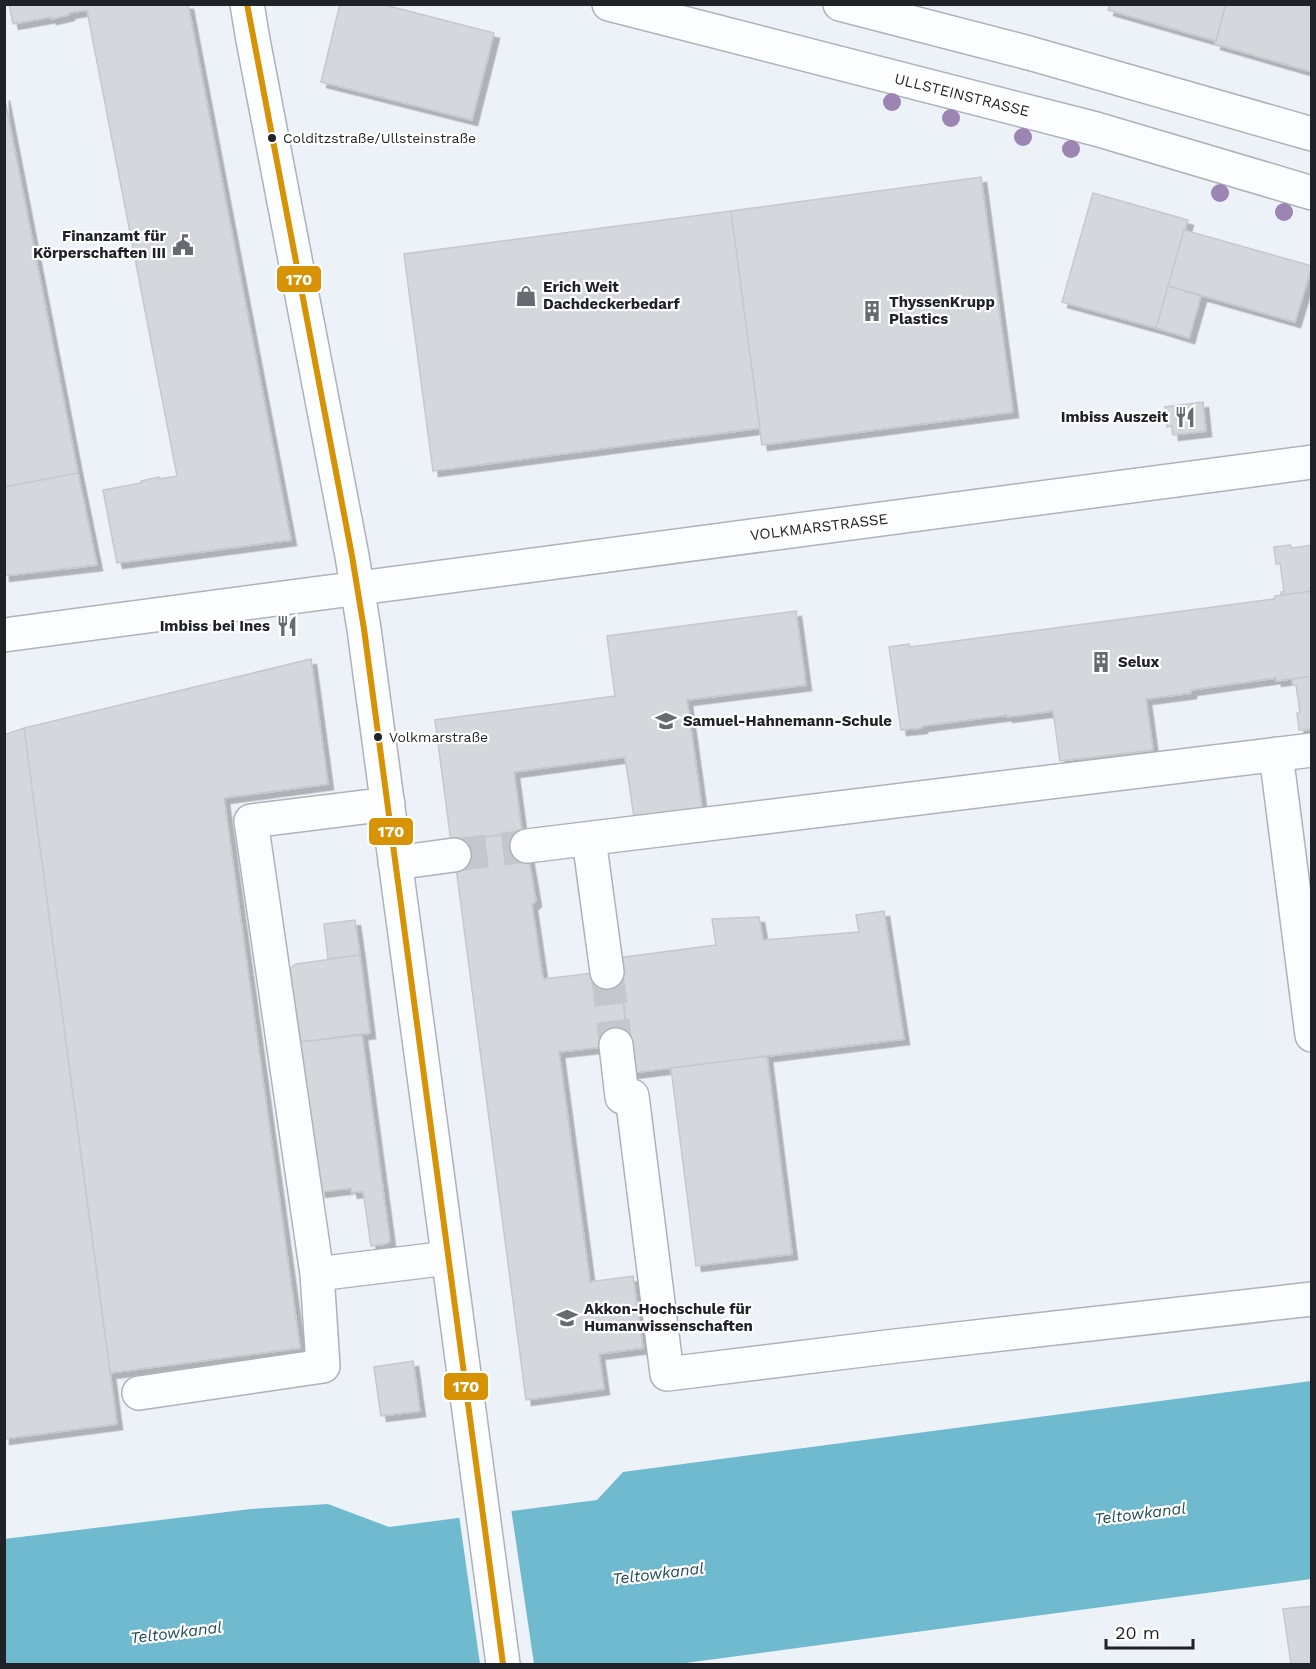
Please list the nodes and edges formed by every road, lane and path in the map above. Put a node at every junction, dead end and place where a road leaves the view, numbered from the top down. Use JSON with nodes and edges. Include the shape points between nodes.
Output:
{"nodes":[{"id":1,"x":247,"y":4,"type":"edge"},
{"id":2,"x":609,"y":4,"type":"edge"},
{"id":3,"x":840,"y":4,"type":"edge"},
{"id":4,"x":1311,"y":134,"type":"edge"},
{"id":5,"x":1311,"y":193,"type":"edge"},
{"id":6,"x":1311,"y":462,"type":"edge"},
{"id":7,"x":357,"y":588,"type":"junction"},
{"id":8,"x":4,"y":635,"type":"edge"},
{"id":9,"x":1311,"y":750,"type":"edge"},
{"id":10,"x":1276,"y":754,"type":"junction"},
{"id":11,"x":388,"y":804,"type":"junction"},
{"id":12,"x":589,"y":839,"type":"junction"},
{"id":13,"x":527,"y":846,"type":"tunnel mouth"},
{"id":14,"x":454,"y":855,"type":"tunnel mouth"},
{"id":15,"x":395,"y":863,"type":"junction"},
{"id":16,"x":607,"y":972,"type":"tunnel mouth"},
{"id":17,"x":1311,"y":1035,"type":"edge"},
{"id":18,"x":616,"y":1045,"type":"tunnel mouth"},
{"id":19,"x":448,"y":1258,"type":"junction"},
{"id":20,"x":317,"y":1275,"type":"junction"},
{"id":21,"x":1311,"y":1299,"type":"edge"},
{"id":22,"x":139,"y":1392,"type":"dead end"},
{"id":23,"x":503,"y":1665,"type":"edge"}],
"edges":[{"from":1,"to":7,"type":"street"},
{"from":2,"to":5,"type":"street","name":"ULLSTEINSTRASSE","via":[[1096,129]]},
{"from":3,"to":4,"type":"street"},
{"from":6,"to":7,"type":"street","name":"VOLKMARSTRASSE"},
{"from":7,"to":8,"type":"street","name":"VOLKMARSTRASSE"},
{"from":7,"to":11,"type":"street"},
{"from":9,"to":10,"type":"street"},
{"from":10,"to":12,"type":"street"},
{"from":10,"to":17,"type":"street"},
{"from":11,"to":15,"type":"street"},
{"from":11,"to":20,"type":"street","via":[[251,821]]},
{"from":12,"to":13,"type":"street"},
{"from":12,"to":16,"type":"street"},
{"from":14,"to":15,"type":"street"},
{"from":15,"to":19,"type":"street"},
{"from":18,"to":21,"type":"street","via":[[621,1097],[632,1096],[667,1374]]},
{"from":19,"to":20,"type":"street"},
{"from":19,"to":23,"type":"street"},
{"from":20,"to":22,"type":"street","via":[[323,1366]]}]}
